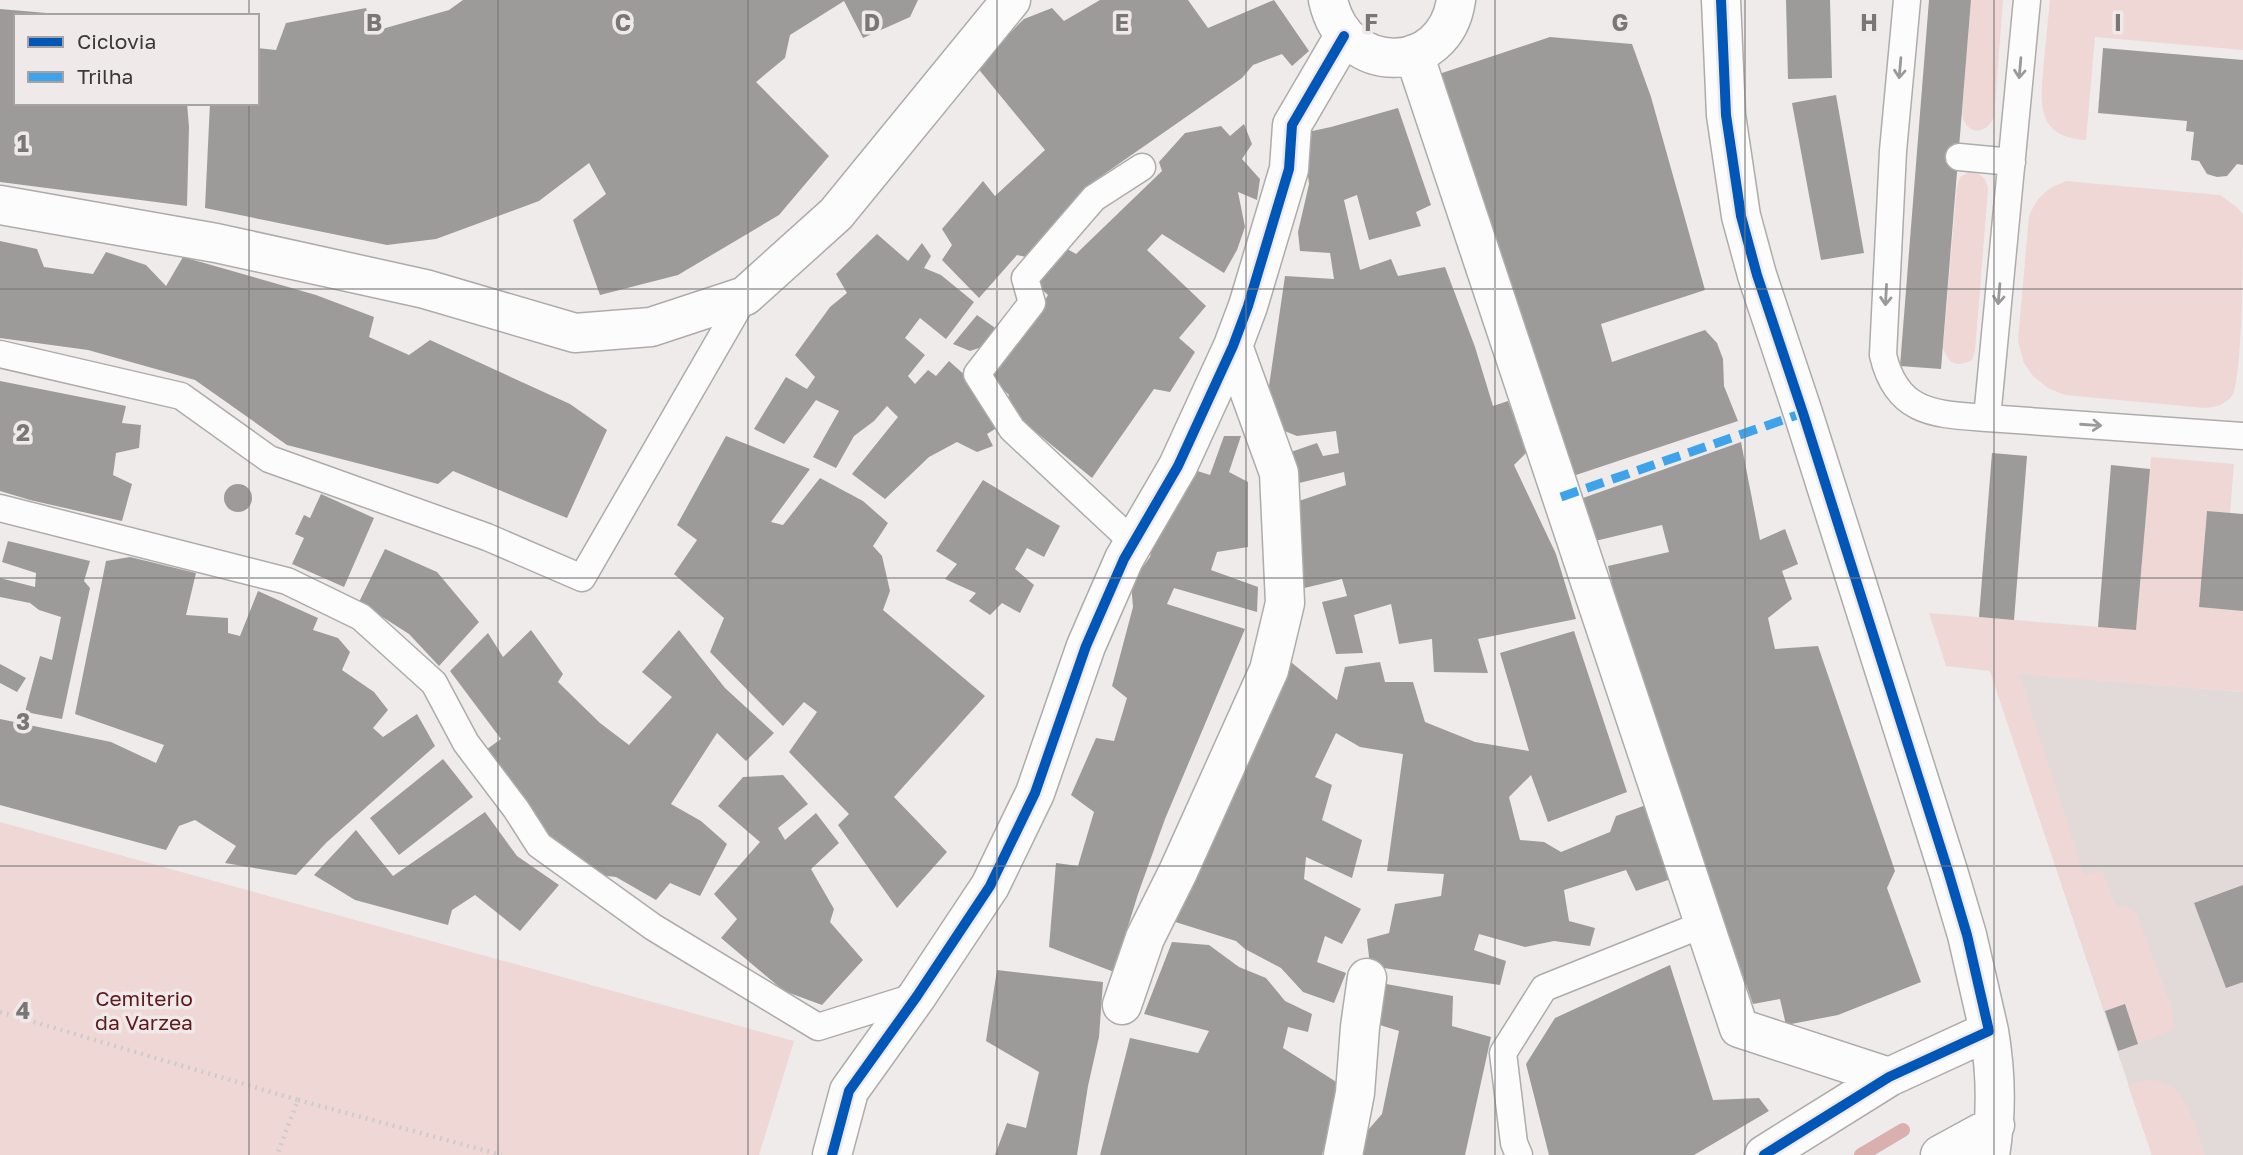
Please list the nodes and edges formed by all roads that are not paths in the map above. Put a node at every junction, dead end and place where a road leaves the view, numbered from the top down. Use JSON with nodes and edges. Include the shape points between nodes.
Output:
{"nodes":[{"id":1,"x":1011,"y":0,"type":"edge"},
{"id":2,"x":1328,"y":0,"type":"edge"},
{"id":3,"x":1456,"y":0,"type":"edge"},
{"id":4,"x":1713,"y":0,"type":"edge"},
{"id":5,"x":1721,"y":0,"type":"edge"},
{"id":6,"x":1907,"y":0,"type":"edge"},
{"id":7,"x":2026,"y":0,"type":"edge"},
{"id":8,"x":1344,"y":36,"type":"junction"},
{"id":9,"x":1414,"y":54,"type":"junction"},
{"id":10,"x":1959,"y":157,"type":"dead end"},
{"id":11,"x":2012,"y":162,"type":"junction"},
{"id":12,"x":1142,"y":167,"type":"dead end"},
{"id":13,"x":0,"y":205,"type":"edge"},
{"id":14,"x":745,"y":296,"type":"junction"},
{"id":15,"x":1233,"y":346,"type":"junction"},
{"id":16,"x":0,"y":354,"type":"edge"},
{"id":17,"x":1987,"y":418,"type":"junction"},
{"id":18,"x":2243,"y":436,"type":"edge"},
{"id":19,"x":0,"y":509,"type":"edge"},
{"id":20,"x":1134,"y":543,"type":"junction"},
{"id":21,"x":1704,"y":924,"type":"junction"},
{"id":22,"x":1367,"y":978,"type":"dead end"},
{"id":23,"x":918,"y":996,"type":"junction"},
{"id":24,"x":1122,"y":1005,"type":"dead end"},
{"id":25,"x":1989,"y":1031,"type":"junction"},
{"id":26,"x":1889,"y":1077,"type":"junction"},
{"id":27,"x":1993,"y":1140,"type":"edge"},
{"id":28,"x":832,"y":1155,"type":"edge"},
{"id":29,"x":1343,"y":1155,"type":"edge"},
{"id":30,"x":1519,"y":1155,"type":"edge"},
{"id":31,"x":1764,"y":1155,"type":"edge"},
{"id":32,"x":1940,"y":1155,"type":"edge"}],
"edges":[{"from":1,"to":14,"type":"street","via":[[836,214]]},
{"from":2,"to":8,"type":"street"},
{"from":3,"to":9,"type":"street","via":[[1445,30]]},
{"from":4,"to":5,"type":"street"},
{"from":5,"to":25,"type":"street","via":[[1726,114],[1741,216],[1948,871]]},
{"from":6,"to":17,"type":"lane","one_way":true,"via":[[1905,152],[1883,355],[1887,373],[1900,394],[1916,407],[1938,414]]},
{"from":7,"to":11,"type":"lane","one_way":true},
{"from":8,"to":9,"type":"street","via":[[1376,56]]},
{"from":8,"to":15,"type":"street","via":[[1292,125],[1289,169]]},
{"from":9,"to":21,"type":"street"},
{"from":10,"to":11,"type":"lane"},
{"from":11,"to":17,"type":"lane","one_way":true},
{"from":12,"to":20,"type":"lane","via":[[1094,198],[1025,278],[1032,303],[977,374],[1012,429]]},
{"from":13,"to":14,"type":"street","via":[[216,243],[425,289],[575,333],[651,327]]},
{"from":14,"to":16,"type":"lane","via":[[582,578],[487,537],[269,459],[181,396]]},
{"from":15,"to":20,"type":"street","via":[[1178,466]]},
{"from":15,"to":24,"type":"street","via":[[1279,473],[1285,603],[1269,670],[1145,938]]},
{"from":17,"to":18,"type":"lane","one_way":true},
{"from":19,"to":23,"type":"lane","via":[[288,581],[361,617],[434,683],[466,743],[539,845],[653,927],[818,1027]]},
{"from":20,"to":23,"type":"street","via":[[1086,646],[1029,804],[990,886]]},
{"from":21,"to":26,"type":"street","via":[[1739,1028]]},
{"from":21,"to":30,"type":"lane","via":[[1544,988],[1503,1053]]},
{"from":22,"to":29,"type":"street","via":[[1356,1093]]},
{"from":23,"to":28,"type":"street","via":[[849,1091]]},
{"from":25,"to":26,"type":"street"},
{"from":25,"to":27,"type":"street"},
{"from":26,"to":31,"type":"street"},
{"from":27,"to":32,"type":"street"}]}
